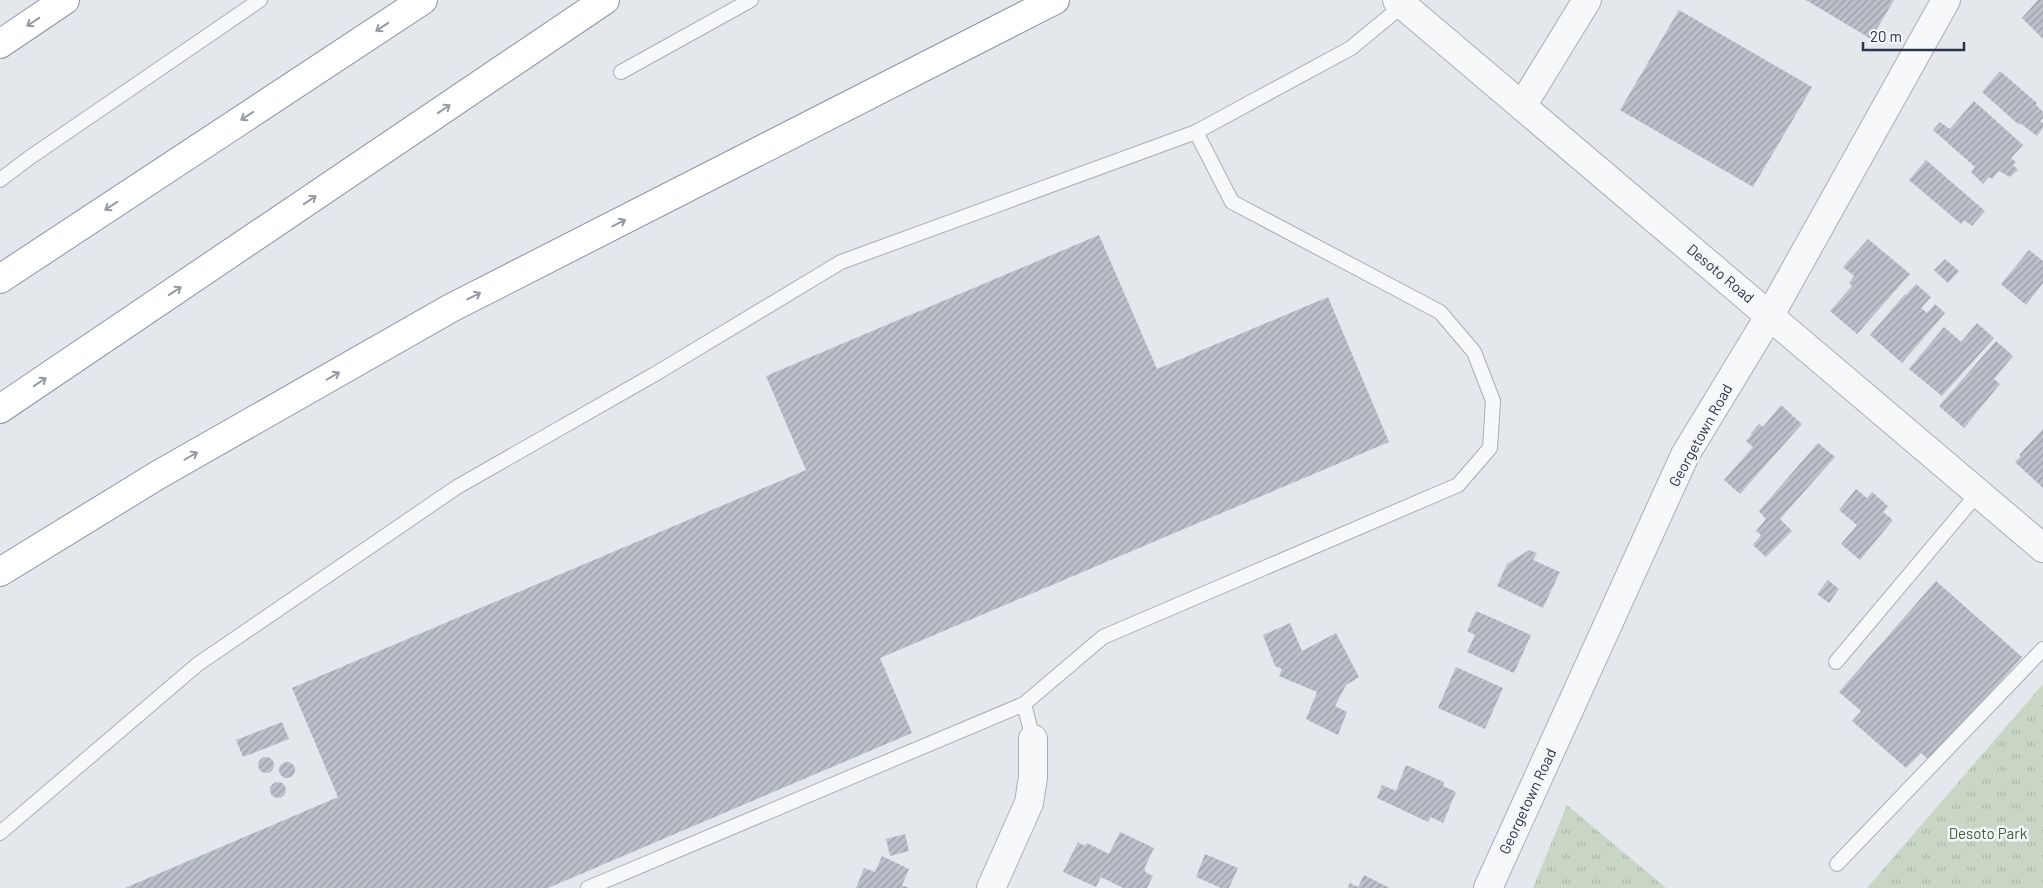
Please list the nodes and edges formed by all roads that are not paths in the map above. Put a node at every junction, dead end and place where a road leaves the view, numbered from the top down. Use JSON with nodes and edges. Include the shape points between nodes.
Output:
{"nodes":[{"id":1,"x":65,"y":0,"type":"edge"},
{"id":2,"x":260,"y":0,"type":"edge"},
{"id":3,"x":423,"y":0,"type":"edge"},
{"id":4,"x":605,"y":0,"type":"edge"},
{"id":5,"x":751,"y":0,"type":"edge"},
{"id":6,"x":1055,"y":0,"type":"edge"},
{"id":7,"x":1587,"y":0,"type":"edge"},
{"id":8,"x":1946,"y":0,"type":"edge"},
{"id":9,"x":1400,"y":3,"type":"edge"},
{"id":10,"x":0,"y":44,"type":"edge"},
{"id":11,"x":621,"y":72,"type":"dead end"},
{"id":12,"x":1522,"y":106,"type":"junction"},
{"id":13,"x":1196,"y":132,"type":"junction"},
{"id":14,"x":0,"y":180,"type":"edge"},
{"id":15,"x":0,"y":279,"type":"edge"},
{"id":16,"x":1770,"y":315,"type":"junction"},
{"id":17,"x":0,"y":409,"type":"edge"},
{"id":18,"x":158,"y":475,"type":"junction"},
{"id":19,"x":1978,"y":492,"type":"junction"},
{"id":20,"x":2043,"y":548,"type":"edge"},
{"id":21,"x":0,"y":572,"type":"edge"},
{"id":22,"x":0,"y":583,"type":"edge"},
{"id":23,"x":2043,"y":649,"type":"edge"},
{"id":24,"x":1836,"y":662,"type":"dead end"},
{"id":25,"x":1024,"y":704,"type":"junction"},
{"id":26,"x":1033,"y":739,"type":"joint"},
{"id":27,"x":0,"y":833,"type":"edge"},
{"id":28,"x":1837,"y":864,"type":"dead end"},
{"id":29,"x":588,"y":888,"type":"edge"},
{"id":30,"x":991,"y":888,"type":"edge"},
{"id":31,"x":1488,"y":888,"type":"edge"}],
"edges":[{"from":1,"to":10,"type":"highway","one_way":true},
{"from":2,"to":14,"type":"lane"},
{"from":3,"to":15,"type":"highway","one_way":true},
{"from":17,"to":4,"type":"highway","one_way":true},
{"from":5,"to":11,"type":"lane"},
{"from":18,"to":6,"type":"highway","one_way":true,"via":[[452,308]]},
{"from":7,"to":12,"type":"street"},
{"from":8,"to":16,"type":"street","name":"Georgetown Road"},
{"from":9,"to":12,"type":"street","name":"Desoto Road"},
{"from":9,"to":13,"type":"lane","via":[[1351,48]]},
{"from":12,"to":16,"type":"street","name":"Desoto Road"},
{"from":13,"to":25,"type":"lane","via":[[1232,202],[1440,312],[1474,352],[1493,401],[1490,448],[1458,485],[1103,637]]},
{"from":13,"to":27,"type":"lane","via":[[841,262],[655,374],[457,487],[198,664]]},
{"from":16,"to":19,"type":"street","name":"Desoto Road"},
{"from":16,"to":31,"type":"street","name":"Georgetown Road","via":[[1685,455]]},
{"from":18,"to":21,"type":"highway"},
{"from":18,"to":22,"type":"highway"},
{"from":19,"to":20,"type":"street","name":"Desoto Road"},
{"from":19,"to":24,"type":"lane"},
{"from":23,"to":28,"type":"lane"},
{"from":25,"to":26,"type":"lane"},
{"from":25,"to":29,"type":"lane"},
{"from":26,"to":30,"type":"street","via":[[1029,803]]}]}
